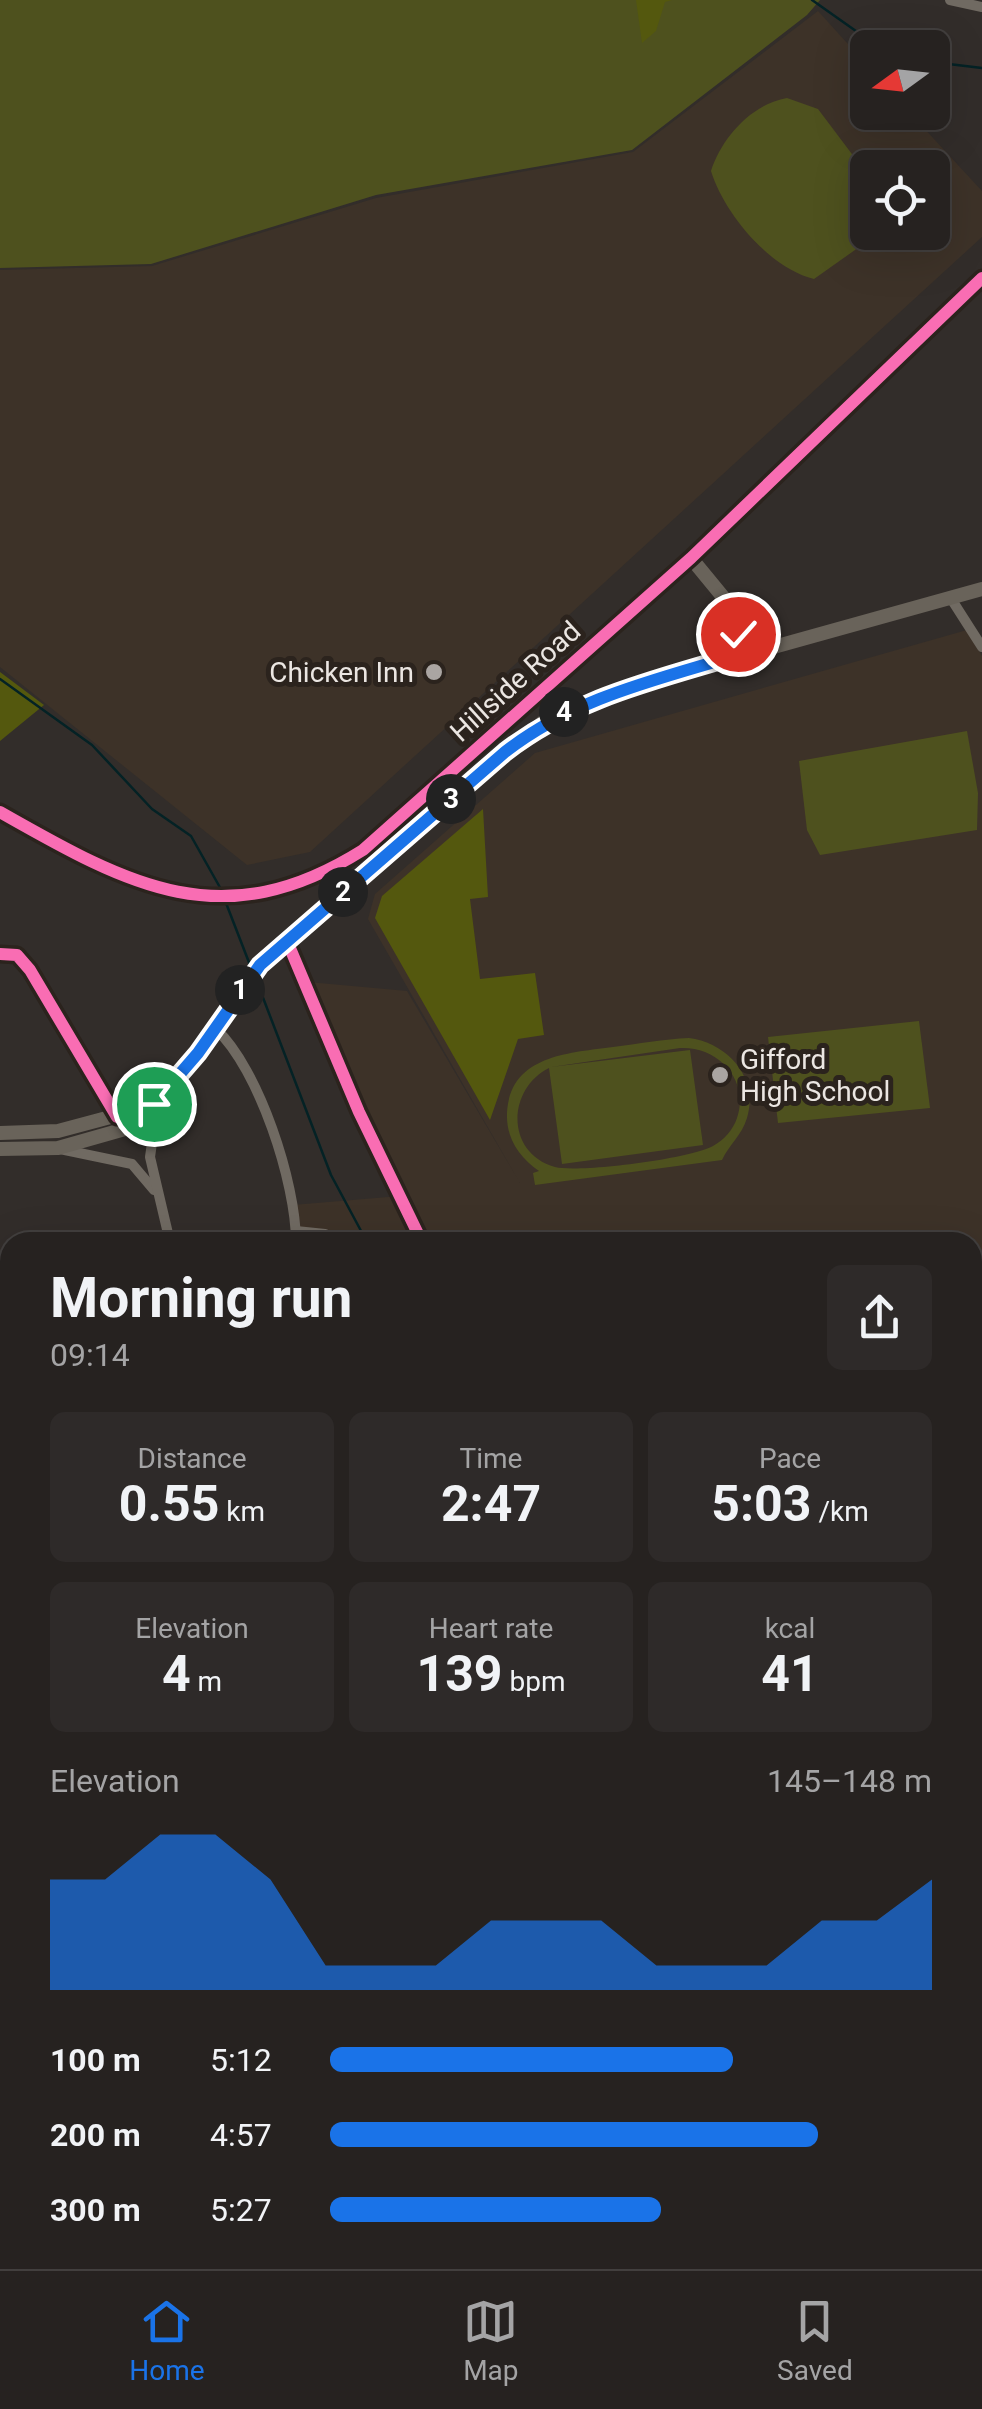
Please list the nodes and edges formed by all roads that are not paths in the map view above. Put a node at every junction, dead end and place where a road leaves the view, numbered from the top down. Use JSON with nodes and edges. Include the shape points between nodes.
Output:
{"nodes":[{"id":1,"x":950,"y":0,"type":"edge"},
{"id":2,"x":982,"y":7,"type":"edge"},
{"id":3,"x":982,"y":278,"type":"edge"},
{"id":4,"x":690,"y":558,"type":"junction"},
{"id":5,"x":982,"y":589,"type":"edge"},
{"id":6,"x":950,"y":597,"type":"junction"},
{"id":7,"x":982,"y":647,"type":"edge"},
{"id":8,"x":741,"y":654,"type":"junction"},
{"id":9,"x":0,"y":812,"type":"edge"},
{"id":10,"x":0,"y":824,"type":"edge"},
{"id":11,"x":37,"y":832,"type":"junction"},
{"id":12,"x":287,"y":940,"type":"junction"},
{"id":13,"x":4,"y":954,"type":"edge"},
{"id":14,"x":216,"y":1028,"type":"junction"},
{"id":15,"x":176,"y":1081,"type":"junction"},
{"id":16,"x":154,"y":1104,"type":"junction"},
{"id":17,"x":116,"y":1118,"type":"junction"},
{"id":18,"x":0,"y":1133,"type":"edge"},
{"id":19,"x":58,"y":1148,"type":"junction"},
{"id":20,"x":0,"y":1149,"type":"edge"},
{"id":21,"x":160,"y":1199,"type":"junction"},
{"id":22,"x":168,"y":1232,"type":"edge"},
{"id":23,"x":295,"y":1232,"type":"edge"},
{"id":24,"x":417,"y":1232,"type":"edge"}],
"edges":[{"from":1,"to":2,"type":"street"},
{"from":3,"to":4,"type":"street","name":"Hillside Road"},
{"from":4,"to":8,"type":"street","via":[[728,603]]},
{"from":4,"to":11,"type":"street","name":"Hillside Road","via":[[364,850],[300,883],[249,897],[214,898],[138,881]]},
{"from":5,"to":6,"type":"street"},
{"from":6,"to":7,"type":"street"},
{"from":6,"to":8,"type":"street"},
{"from":8,"to":12,"type":"street","via":[[544,722]]},
{"from":9,"to":11,"type":"street","name":"Hillside Road"},
{"from":10,"to":11,"type":"street"},
{"from":12,"to":14,"type":"street","via":[[245,982]]},
{"from":12,"to":24,"type":"street"},
{"from":13,"to":17,"type":"street","via":[[17,955],[30,970]]},
{"from":14,"to":15,"type":"street"},
{"from":14,"to":23,"type":"street","via":[[251,1078],[282,1168]]},
{"from":15,"to":16,"type":"street"},
{"from":15,"to":21,"type":"street","via":[[150,1158]]},
{"from":16,"to":17,"type":"street"},
{"from":16,"to":19,"type":"street","via":[[124,1129]]},
{"from":17,"to":18,"type":"street","via":[[58,1131]]},
{"from":19,"to":20,"type":"street"},
{"from":19,"to":21,"type":"street","via":[[132,1164]]},
{"from":21,"to":22,"type":"street"}]}
